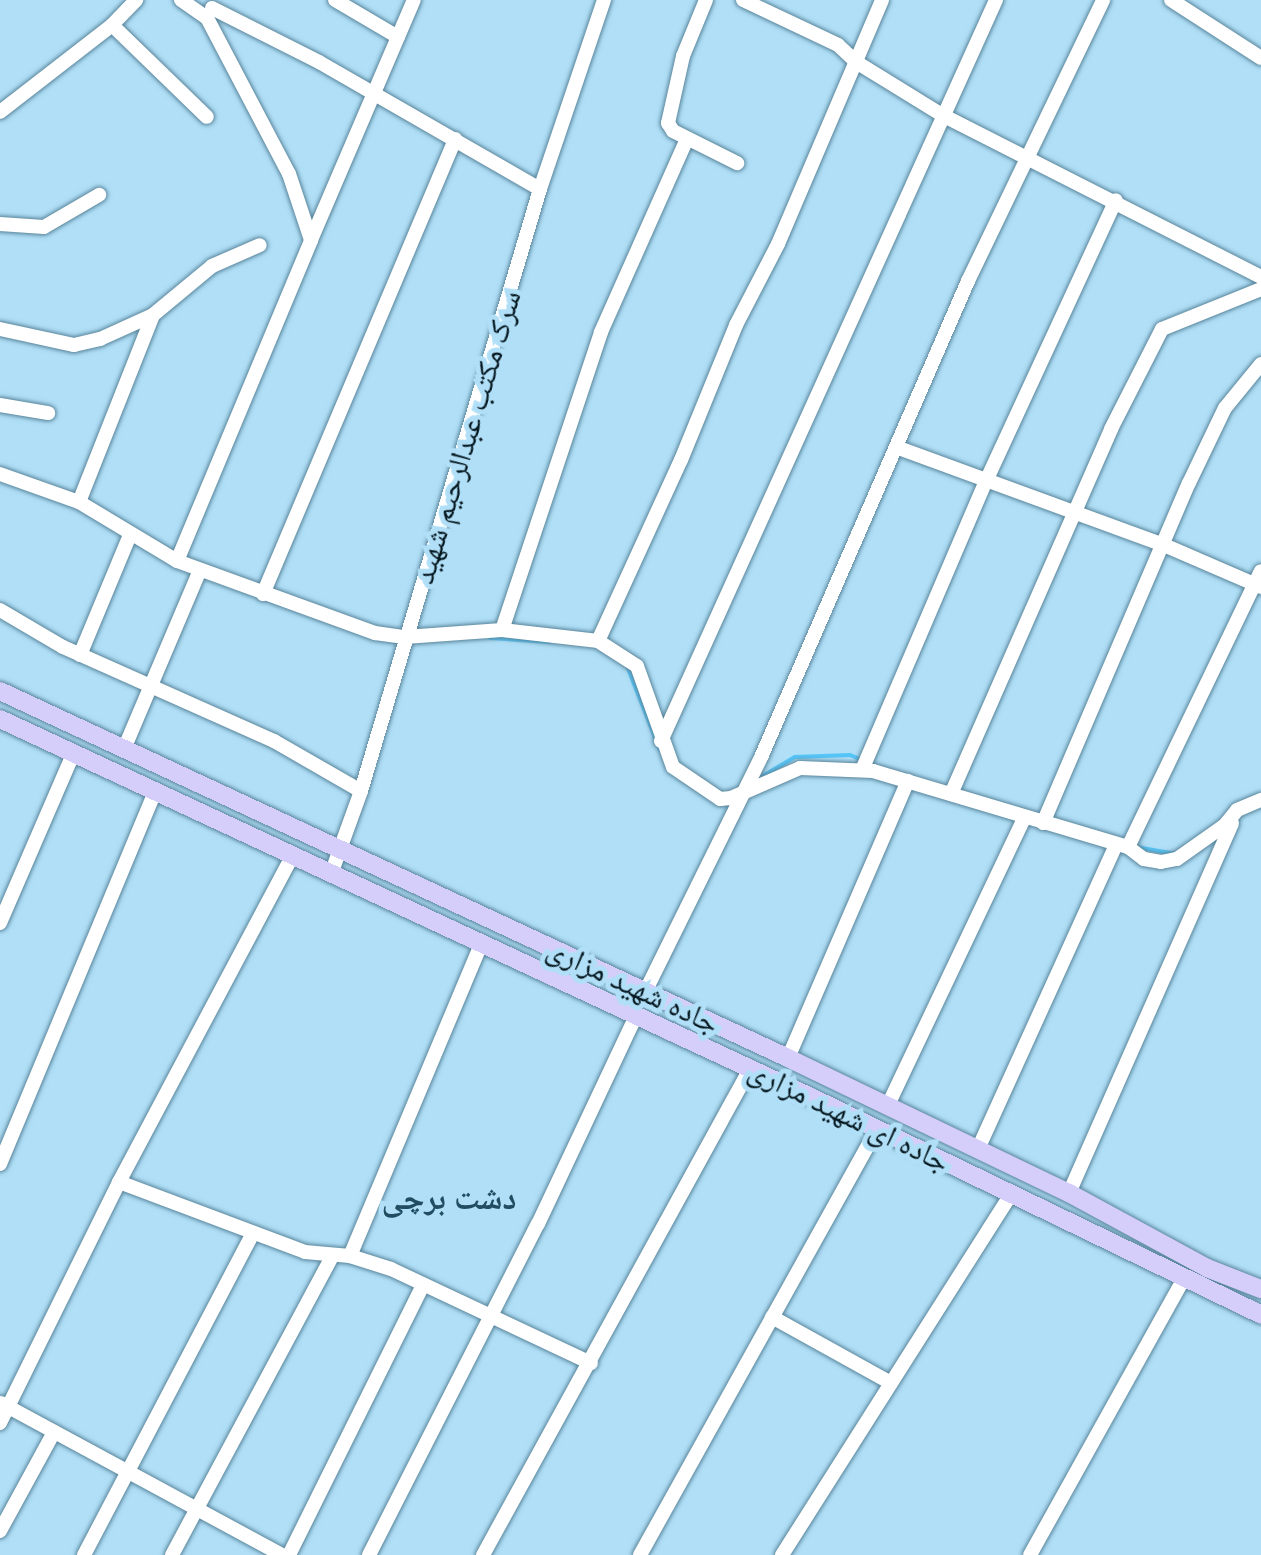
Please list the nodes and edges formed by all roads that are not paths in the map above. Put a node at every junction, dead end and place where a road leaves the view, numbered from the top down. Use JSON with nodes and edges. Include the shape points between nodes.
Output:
{"nodes":[{"id":1,"x":136,"y":0,"type":"edge"},
{"id":2,"x":181,"y":0,"type":"edge"},
{"id":3,"x":335,"y":0,"type":"edge"},
{"id":4,"x":414,"y":0,"type":"edge"},
{"id":5,"x":604,"y":0,"type":"edge"},
{"id":6,"x":706,"y":0,"type":"edge"},
{"id":7,"x":743,"y":0,"type":"edge"},
{"id":8,"x":882,"y":0,"type":"edge"},
{"id":9,"x":996,"y":0,"type":"edge"},
{"id":10,"x":1103,"y":0,"type":"edge"},
{"id":11,"x":1171,"y":0,"type":"edge"},
{"id":12,"x":1196,"y":7,"type":"edge"},
{"id":13,"x":211,"y":9,"type":"edge"},
{"id":14,"x":112,"y":25,"type":"junction"},
{"id":15,"x":398,"y":37,"type":"junction"},
{"id":16,"x":1261,"y":58,"type":"edge"},
{"id":17,"x":856,"y":62,"type":"junction"},
{"id":18,"x":373,"y":96,"type":"junction"},
{"id":19,"x":0,"y":112,"type":"edge"},
{"id":20,"x":207,"y":116,"type":"dead end"},
{"id":21,"x":942,"y":116,"type":"junction"},
{"id":22,"x":455,"y":139,"type":"junction"},
{"id":23,"x":688,"y":139,"type":"junction"},
{"id":24,"x":1028,"y":156,"type":"junction"},
{"id":25,"x":737,"y":163,"type":"dead end"},
{"id":26,"x":540,"y":189,"type":"junction"},
{"id":27,"x":99,"y":195,"type":"dead end"},
{"id":28,"x":1116,"y":200,"type":"junction"},
{"id":29,"x":0,"y":224,"type":"edge"},
{"id":30,"x":311,"y":240,"type":"junction"},
{"id":31,"x":260,"y":245,"type":"dead end"},
{"id":32,"x":1261,"y":277,"type":"edge"},
{"id":33,"x":1261,"y":289,"type":"edge"},
{"id":34,"x":153,"y":315,"type":"junction"},
{"id":35,"x":0,"y":329,"type":"edge"},
{"id":36,"x":1261,"y":364,"type":"edge"},
{"id":37,"x":0,"y":405,"type":"edge"},
{"id":38,"x":48,"y":413,"type":"dead end"},
{"id":39,"x":896,"y":447,"type":"junction"},
{"id":40,"x":0,"y":474,"type":"edge"},
{"id":41,"x":986,"y":478,"type":"junction"},
{"id":42,"x":79,"y":502,"type":"junction"},
{"id":43,"x":1076,"y":514,"type":"junction"},
{"id":44,"x":130,"y":535,"type":"junction"},
{"id":45,"x":1164,"y":545,"type":"junction"},
{"id":46,"x":176,"y":561,"type":"junction"},
{"id":47,"x":200,"y":570,"type":"junction"},
{"id":48,"x":1259,"y":581,"type":"edge"},
{"id":49,"x":263,"y":594,"type":"junction"},
{"id":50,"x":0,"y":610,"type":"edge"},
{"id":51,"x":502,"y":630,"type":"junction"},
{"id":52,"x":405,"y":637,"type":"junction"},
{"id":53,"x":598,"y":640,"type":"junction"},
{"id":54,"x":80,"y":655,"type":"junction"},
{"id":55,"x":150,"y":687,"type":"junction"},
{"id":56,"x":0,"y":690,"type":"edge"},
{"id":57,"x":0,"y":719,"type":"edge"},
{"id":58,"x":661,"y":742,"type":"junction"},
{"id":59,"x":124,"y":749,"type":"junction"},
{"id":60,"x":74,"y":754,"type":"junction"},
{"id":61,"x":862,"y":770,"type":"junction"},
{"id":62,"x":908,"y":782,"type":"junction"},
{"id":63,"x":362,"y":791,"type":"junction"},
{"id":64,"x":155,"y":792,"type":"junction"},
{"id":65,"x":744,"y":793,"type":"junction"},
{"id":66,"x":950,"y":794,"type":"junction"},
{"id":67,"x":1261,"y":800,"type":"edge"},
{"id":68,"x":1238,"y":810,"type":"junction"},
{"id":69,"x":1025,"y":817,"type":"junction"},
{"id":70,"x":1044,"y":823,"type":"junction"},
{"id":71,"x":1122,"y":846,"type":"junction"},
{"id":72,"x":341,"y":850,"type":"junction"},
{"id":73,"x":292,"y":857,"type":"junction"},
{"id":74,"x":331,"y":874,"type":"junction"},
{"id":75,"x":0,"y":923,"type":"edge"},
{"id":76,"x":481,"y":944,"type":"junction"},
{"id":77,"x":646,"y":992,"type":"junction"},
{"id":78,"x":636,"y":1016,"type":"junction"},
{"id":79,"x":788,"y":1058,"type":"junction"},
{"id":80,"x":750,"y":1069,"type":"junction"},
{"id":81,"x":888,"y":1105,"type":"junction"},
{"id":82,"x":876,"y":1129,"type":"junction"},
{"id":83,"x":978,"y":1149,"type":"junction"},
{"id":84,"x":0,"y":1164,"type":"edge"},
{"id":85,"x":119,"y":1182,"type":"junction"},
{"id":86,"x":1069,"y":1193,"type":"junction"},
{"id":87,"x":1011,"y":1194,"type":"junction"},
{"id":88,"x":252,"y":1235,"type":"junction"},
{"id":89,"x":332,"y":1256,"type":"junction"},
{"id":90,"x":350,"y":1256,"type":"junction"},
{"id":91,"x":1184,"y":1278,"type":"junction"},
{"id":92,"x":422,"y":1285,"type":"junction"},
{"id":93,"x":1261,"y":1289,"type":"edge"},
{"id":94,"x":492,"y":1314,"type":"junction"},
{"id":95,"x":1261,"y":1315,"type":"edge"},
{"id":96,"x":772,"y":1317,"type":"junction"},
{"id":97,"x":591,"y":1362,"type":"junction"},
{"id":98,"x":891,"y":1384,"type":"junction"},
{"id":99,"x":4,"y":1404,"type":"edge"},
{"id":100,"x":0,"y":1423,"type":"edge"},
{"id":101,"x":54,"y":1432,"type":"junction"},
{"id":102,"x":128,"y":1472,"type":"junction"},
{"id":103,"x":197,"y":1508,"type":"junction"},
{"id":104,"x":0,"y":1531,"type":"edge"},
{"id":105,"x":84,"y":1555,"type":"edge"},
{"id":106,"x":172,"y":1555,"type":"edge"},
{"id":107,"x":285,"y":1555,"type":"edge"},
{"id":108,"x":369,"y":1555,"type":"edge"},
{"id":109,"x":483,"y":1555,"type":"edge"},
{"id":110,"x":640,"y":1555,"type":"edge"},
{"id":111,"x":782,"y":1555,"type":"edge"},
{"id":112,"x":1030,"y":1555,"type":"edge"}],
"edges":[{"from":1,"to":14,"type":"street"},
{"from":2,"to":13,"type":"street"},
{"from":3,"to":15,"type":"street"},
{"from":4,"to":15,"type":"street"},
{"from":5,"to":26,"type":"street","name":"سرک مکتب عبدالرحیم شهید"},
{"from":6,"to":23,"type":"street","via":[[683,56],[668,124]]},
{"from":7,"to":17,"type":"street","via":[[838,45]]},
{"from":8,"to":17,"type":"street"},
{"from":9,"to":21,"type":"street"},
{"from":10,"to":24,"type":"street"},
{"from":11,"to":12,"type":"street"},
{"from":12,"to":16,"type":"street"},
{"from":13,"to":18,"type":"street"},
{"from":13,"to":30,"type":"street","via":[[289,174]]},
{"from":14,"to":19,"type":"street"},
{"from":14,"to":20,"type":"street"},
{"from":15,"to":18,"type":"street"},
{"from":17,"to":21,"type":"street"},
{"from":17,"to":53,"type":"street"},
{"from":18,"to":22,"type":"street"},
{"from":18,"to":30,"type":"street"},
{"from":21,"to":24,"type":"street"},
{"from":21,"to":58,"type":"street"},
{"from":22,"to":26,"type":"street"},
{"from":22,"to":49,"type":"street"},
{"from":23,"to":25,"type":"street"},
{"from":23,"to":51,"type":"street","via":[[601,332]]},
{"from":24,"to":28,"type":"street"},
{"from":24,"to":39,"type":"street"},
{"from":26,"to":52,"type":"street","name":"سرک مکتب عبدالرحیم شهید"},
{"from":27,"to":29,"type":"street","via":[[44,227]]},
{"from":28,"to":32,"type":"street"},
{"from":28,"to":41,"type":"street"},
{"from":30,"to":46,"type":"street"},
{"from":31,"to":34,"type":"street","via":[[212,266]]},
{"from":33,"to":43,"type":"street","via":[[1162,329]]},
{"from":34,"to":35,"type":"street","via":[[74,344]]},
{"from":34,"to":42,"type":"street"},
{"from":36,"to":45,"type":"street","via":[[1225,408]]},
{"from":37,"to":38,"type":"street"},
{"from":39,"to":41,"type":"street"},
{"from":39,"to":65,"type":"street"},
{"from":40,"to":42,"type":"street"},
{"from":41,"to":43,"type":"street"},
{"from":41,"to":61,"type":"street"},
{"from":42,"to":44,"type":"street"},
{"from":43,"to":45,"type":"street"},
{"from":43,"to":66,"type":"street"},
{"from":44,"to":46,"type":"street"},
{"from":44,"to":54,"type":"street"},
{"from":45,"to":48,"type":"street"},
{"from":45,"to":70,"type":"street"},
{"from":46,"to":47,"type":"street"},
{"from":47,"to":49,"type":"street"},
{"from":47,"to":55,"type":"street"},
{"from":48,"to":71,"type":"street"},
{"from":49,"to":52,"type":"street"},
{"from":50,"to":54,"type":"street"},
{"from":51,"to":52,"type":"street"},
{"from":51,"to":53,"type":"street"},
{"from":52,"to":63,"type":"street","name":"سرک مکتب عبدالرحیم شهید"},
{"from":53,"to":58,"type":"street","via":[[637,666]]},
{"from":54,"to":55,"type":"street"},
{"from":55,"to":59,"type":"street"},
{"from":55,"to":63,"type":"street","via":[[274,741]]},
{"from":56,"to":59,"type":"main road","name":"جاده شهید مزاری"},
{"from":57,"to":60,"type":"main road","name":"جاده ای شهید مزاری"},
{"from":58,"to":65,"type":"street","via":[[673,767],[710,795]]},
{"from":59,"to":72,"type":"main road","name":"جاده شهید مزاری"},
{"from":60,"to":64,"type":"main road","name":"جاده ای شهید مزاری"},
{"from":60,"to":75,"type":"street"},
{"from":61,"to":62,"type":"street"},
{"from":61,"to":65,"type":"street","via":[[800,768]]},
{"from":62,"to":66,"type":"street"},
{"from":62,"to":79,"type":"street"},
{"from":63,"to":72,"type":"street","name":"سرک مکتب عبدالرحیم شهید"},
{"from":64,"to":73,"type":"main road","name":"جاده ای شهید مزاری"},
{"from":64,"to":84,"type":"street"},
{"from":65,"to":77,"type":"street"},
{"from":66,"to":69,"type":"street"},
{"from":67,"to":68,"type":"street"},
{"from":68,"to":71,"type":"street","via":[[1177,859],[1144,859]]},
{"from":68,"to":86,"type":"street"},
{"from":69,"to":70,"type":"street"},
{"from":69,"to":81,"type":"street"},
{"from":70,"to":71,"type":"street"},
{"from":71,"to":83,"type":"street"},
{"from":72,"to":74,"type":"street","name":"سرک مکتب عبدالرحیم شهید"},
{"from":72,"to":77,"type":"main road","name":"جاده شهید مزاری"},
{"from":73,"to":74,"type":"main road","name":"جاده ای شهید مزاری"},
{"from":73,"to":85,"type":"street"},
{"from":74,"to":76,"type":"main road","name":"جاده ای شهید مزاری"},
{"from":76,"to":78,"type":"main road","name":"جاده ای شهید مزاری"},
{"from":76,"to":90,"type":"street"},
{"from":77,"to":79,"type":"main road","name":"جاده شهید مزاری"},
{"from":78,"to":80,"type":"main road","name":"جاده ای شهید مزاری"},
{"from":78,"to":94,"type":"street"},
{"from":79,"to":81,"type":"main road","name":"جاده شهید مزاری"},
{"from":80,"to":82,"type":"main road","name":"جاده ای شهید مزاری"},
{"from":80,"to":97,"type":"street"},
{"from":81,"to":83,"type":"main road","name":"جاده شهید مزاری"},
{"from":82,"to":87,"type":"main road","name":"جاده ای شهید مزاری"},
{"from":82,"to":96,"type":"street"},
{"from":83,"to":86,"type":"main road","name":"جاده شهید مزاری"},
{"from":85,"to":88,"type":"street"},
{"from":85,"to":99,"type":"street"},
{"from":86,"to":93,"type":"main road","name":"جاده شهید مزاری","via":[[1207,1268]]},
{"from":87,"to":91,"type":"main road","name":"جاده ای شهید مزاری"},
{"from":87,"to":98,"type":"street"},
{"from":88,"to":89,"type":"street"},
{"from":88,"to":102,"type":"street"},
{"from":89,"to":90,"type":"street"},
{"from":89,"to":103,"type":"street"},
{"from":90,"to":92,"type":"street"},
{"from":91,"to":95,"type":"main road","name":"جاده ای شهید مزاری"},
{"from":91,"to":112,"type":"street"},
{"from":92,"to":94,"type":"street"},
{"from":92,"to":107,"type":"street"},
{"from":94,"to":97,"type":"street"},
{"from":94,"to":108,"type":"street"},
{"from":96,"to":98,"type":"street"},
{"from":96,"to":110,"type":"street"},
{"from":97,"to":109,"type":"street"},
{"from":98,"to":111,"type":"street"},
{"from":99,"to":100,"type":"street"},
{"from":99,"to":101,"type":"street"},
{"from":101,"to":102,"type":"street"},
{"from":101,"to":104,"type":"street"},
{"from":102,"to":103,"type":"street"},
{"from":102,"to":105,"type":"street"},
{"from":103,"to":106,"type":"street"},
{"from":103,"to":107,"type":"street"}]}
